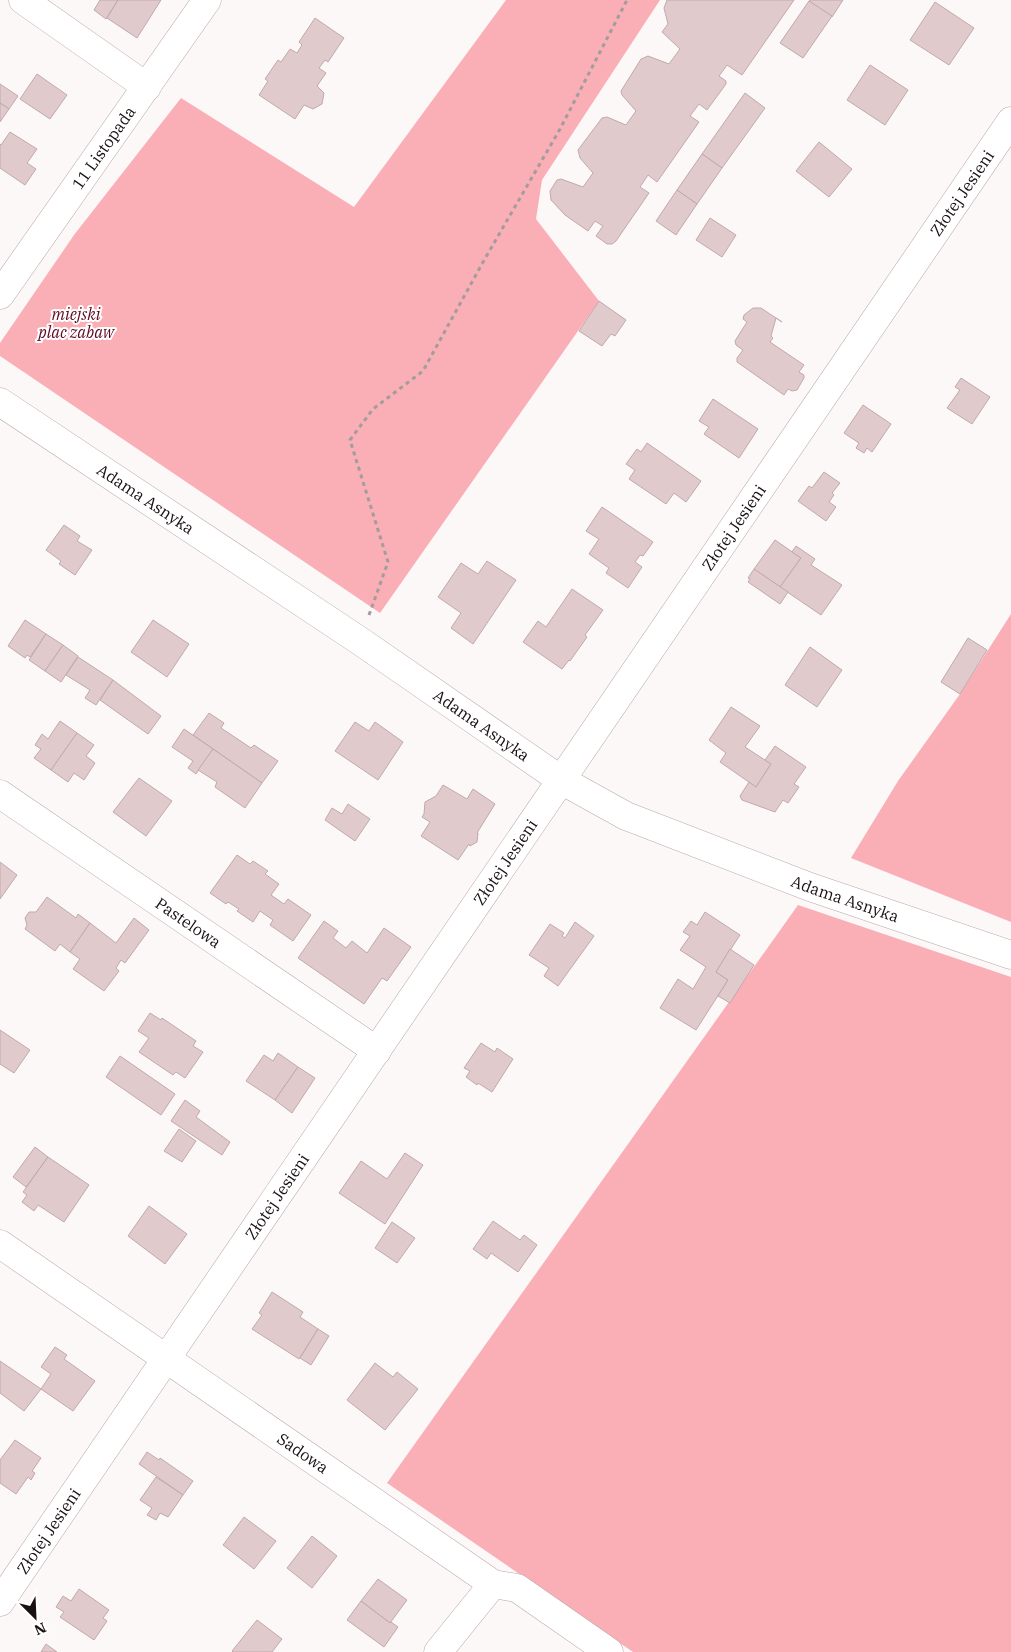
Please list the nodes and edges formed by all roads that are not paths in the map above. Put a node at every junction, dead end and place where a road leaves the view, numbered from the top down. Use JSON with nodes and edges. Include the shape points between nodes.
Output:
{"nodes":[{"id":1,"x":23,"y":0,"type":"edge"},
{"id":2,"x":207,"y":0,"type":"edge"},
{"id":3,"x":147,"y":87,"type":"junction"},
{"id":4,"x":1011,"y":122,"type":"edge"},
{"id":5,"x":0,"y":295,"type":"edge"},
{"id":6,"x":0,"y":402,"type":"edge"},
{"id":7,"x":561,"y":780,"type":"junction"},
{"id":8,"x":0,"y":794,"type":"edge"},
{"id":9,"x":1011,"y":955,"type":"edge"},
{"id":10,"x":377,"y":1051,"type":"junction"},
{"id":11,"x":0,"y":1244,"type":"edge"},
{"id":12,"x":168,"y":1358,"type":"junction"},
{"id":13,"x":493,"y":1584,"type":"junction"},
{"id":14,"x":0,"y":1602,"type":"edge"},
{"id":15,"x":438,"y":1652,"type":"edge"},
{"id":16,"x":608,"y":1652,"type":"edge"}],
"edges":[{"from":1,"to":3,"type":"street"},
{"from":2,"to":3,"type":"street","name":"11 Listopada"},
{"from":3,"to":5,"type":"street","name":"11 Listopada"},
{"from":4,"to":7,"type":"street","name":"Złotej Jesieni"},
{"from":6,"to":7,"type":"street","name":"Adama Asnyka","via":[[360,641]]},
{"from":7,"to":9,"type":"street","name":"Adama Asnyka","via":[[626,816],[810,887]]},
{"from":7,"to":10,"type":"street","name":"Złotej Jesieni"},
{"from":8,"to":10,"type":"street","name":"Pastelowa"},
{"from":10,"to":12,"type":"street","name":"Złotej Jesieni"},
{"from":11,"to":12,"type":"street","name":"Sadowa"},
{"from":12,"to":13,"type":"street","name":"Sadowa"},
{"from":12,"to":14,"type":"street","name":"Złotej Jesieni"},
{"from":13,"to":15,"type":"street"},
{"from":13,"to":16,"type":"street","name":"Sadowa","via":[[517,1588]]}]}
